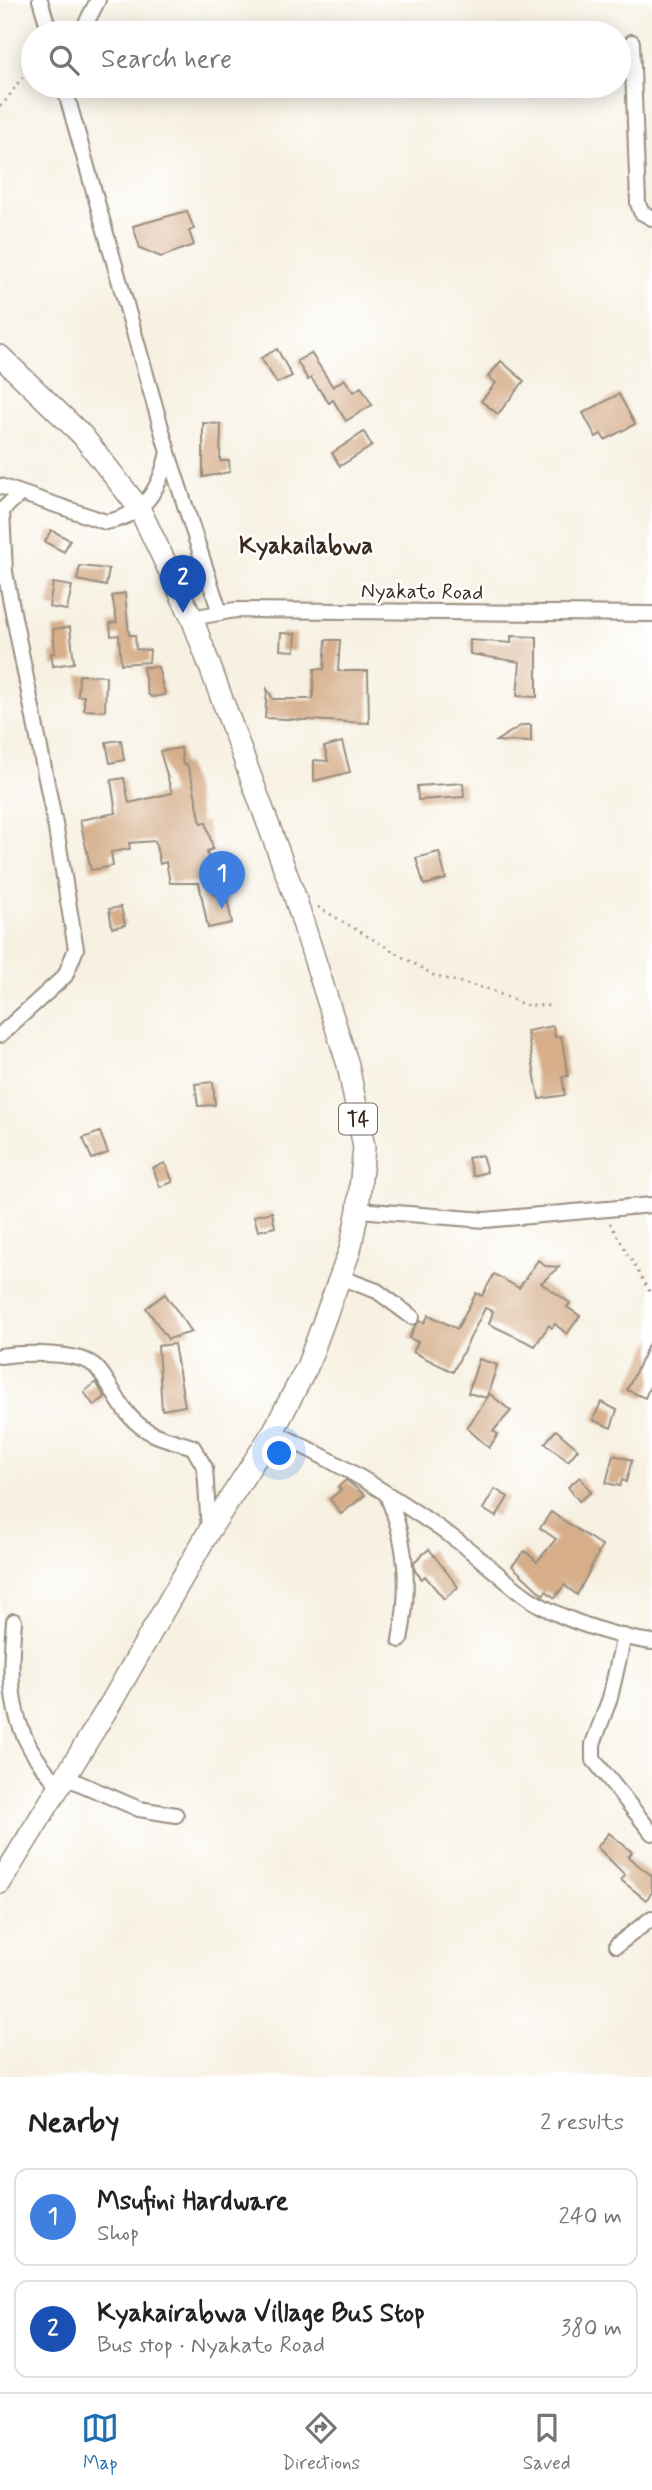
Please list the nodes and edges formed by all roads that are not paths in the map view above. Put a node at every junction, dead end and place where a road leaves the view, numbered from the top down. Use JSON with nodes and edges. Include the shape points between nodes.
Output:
{"nodes":[{"id":1,"x":40,"y":0,"type":"edge"},
{"id":2,"x":98,"y":0,"type":"edge"},
{"id":3,"x":46,"y":21,"type":"edge"},
{"id":4,"x":87,"y":21,"type":"edge"},
{"id":5,"x":632,"y":42,"type":"dead end"},
{"id":6,"x":67,"y":98,"type":"edge"},
{"id":7,"x":652,"y":218,"type":"edge"},
{"id":8,"x":0,"y":356,"type":"edge"},
{"id":9,"x":168,"y":452,"type":"junction"},
{"id":10,"x":0,"y":486,"type":"edge"},
{"id":11,"x":20,"y":494,"type":"junction"},
{"id":12,"x":139,"y":508,"type":"junction"},
{"id":13,"x":220,"y":613,"type":"junction"},
{"id":14,"x":652,"y":614,"type":"edge"},
{"id":15,"x":192,"y":618,"type":"junction"},
{"id":16,"x":0,"y":1035,"type":"edge"},
{"id":17,"x":652,"y":1205,"type":"edge"},
{"id":18,"x":358,"y":1210,"type":"junction"},
{"id":19,"x":342,"y":1278,"type":"junction"},
{"id":20,"x":412,"y":1317,"type":"dead end"},
{"id":21,"x":0,"y":1356,"type":"edge"},
{"id":22,"x":273,"y":1432,"type":"junction"},
{"id":23,"x":387,"y":1495,"type":"junction"},
{"id":24,"x":209,"y":1531,"type":"junction"},
{"id":25,"x":14,"y":1621,"type":"dead end"},
{"id":26,"x":624,"y":1636,"type":"junction"},
{"id":27,"x":400,"y":1640,"type":"dead end"},
{"id":28,"x":652,"y":1642,"type":"edge"},
{"id":29,"x":0,"y":1697,"type":"edge"},
{"id":30,"x":14,"y":1707,"type":"junction"},
{"id":31,"x":62,"y":1782,"type":"junction"},
{"id":32,"x":176,"y":1815,"type":"dead end"},
{"id":33,"x":652,"y":1833,"type":"edge"},
{"id":34,"x":4,"y":1872,"type":"edge"},
{"id":35,"x":652,"y":1918,"type":"edge"},
{"id":36,"x":617,"y":1945,"type":"dead end"}],
"edges":[{"from":1,"to":3,"type":"street"},
{"from":2,"to":4,"type":"street"},
{"from":5,"to":7,"type":"street","via":[[638,203],[641,212]]},
{"from":6,"to":9,"type":"street"},
{"from":8,"to":12,"type":"highway","number":"T4","via":[[82,435]]},
{"from":9,"to":12,"type":"street","via":[[157,488]]},
{"from":9,"to":13,"type":"street"},
{"from":10,"to":11,"type":"street"},
{"from":11,"to":12,"type":"street","via":[[106,522]]},
{"from":11,"to":16,"type":"street","via":[[2,510],[5,572],[76,949],[65,976]]},
{"from":12,"to":15,"type":"highway","number":"T4"},
{"from":13,"to":14,"type":"street","name":"Nyakato Road"},
{"from":13,"to":15,"type":"street","name":"Nyakato Road"},
{"from":15,"to":18,"type":"highway","number":"T4","via":[[294,894],[348,1065],[364,1147]]},
{"from":17,"to":18,"type":"street","via":[[485,1220]]},
{"from":18,"to":19,"type":"highway","number":"T4"},
{"from":19,"to":20,"type":"street","via":[[377,1291]]},
{"from":19,"to":22,"type":"highway","number":"T4","via":[[307,1367]]},
{"from":21,"to":24,"type":"street","via":[[85,1359],[136,1423],[152,1435],[193,1447],[205,1468]]},
{"from":22,"to":23,"type":"street","via":[[329,1457]]},
{"from":22,"to":24,"type":"highway","number":"T4"},
{"from":23,"to":26,"type":"street","via":[[479,1556],[523,1595]]},
{"from":23,"to":27,"type":"street","via":[[405,1549],[407,1597]]},
{"from":24,"to":31,"type":"highway","number":"T4"},
{"from":25,"to":30,"type":"street"},
{"from":26,"to":28,"type":"street"},
{"from":26,"to":33,"type":"street","via":[[610,1698],[593,1744],[593,1759]]},
{"from":29,"to":30,"type":"street"},
{"from":30,"to":31,"type":"street","via":[[26,1744],[42,1769]]},
{"from":31,"to":32,"type":"street","via":[[139,1809]]},
{"from":31,"to":34,"type":"highway","number":"T4"},
{"from":35,"to":36,"type":"street"}]}
